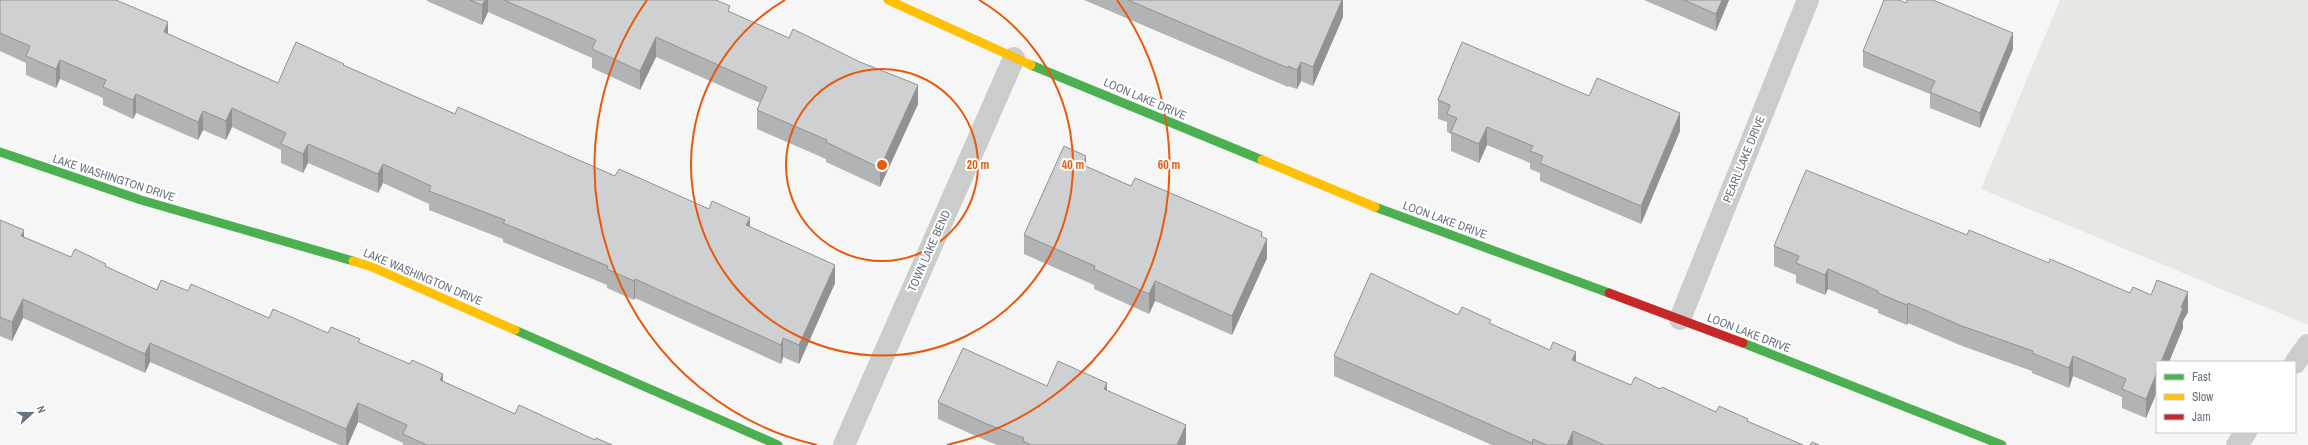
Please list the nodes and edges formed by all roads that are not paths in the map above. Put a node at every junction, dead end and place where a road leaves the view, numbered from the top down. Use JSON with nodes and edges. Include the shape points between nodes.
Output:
{"nodes":[{"id":1,"x":888,"y":0,"type":"edge"},
{"id":2,"x":1808,"y":0,"type":"edge"},
{"id":3,"x":1014,"y":58,"type":"junction"},
{"id":4,"x":0,"y":152,"type":"edge"},
{"id":5,"x":1680,"y":319,"type":"junction"},
{"id":6,"x":2308,"y":345,"type":"edge"},
{"id":7,"x":2296,"y":362,"type":"edge"},
{"id":8,"x":2245,"y":433,"type":"edge"},
{"id":9,"x":778,"y":445,"type":"edge"},
{"id":10,"x":844,"y":445,"type":"edge"},
{"id":11,"x":2002,"y":445,"type":"edge"},
{"id":12,"x":2237,"y":445,"type":"edge"}],
"edges":[{"from":1,"to":3,"type":"street","name":"LOON LAKE DRIVE"},
{"from":2,"to":5,"type":"street","name":"PEARL LAKE DRIVE"},
{"from":3,"to":5,"type":"street","name":"LOON LAKE DRIVE","via":[[1378,208]]},
{"from":3,"to":10,"type":"street","name":"TOWN LAKE BEND"},
{"from":4,"to":9,"type":"street","name":"LAKE WASHINGTON DRIVE","via":[[17,160],[141,200],[372,267]]},
{"from":5,"to":11,"type":"street","name":"LOON LAKE DRIVE"},
{"from":6,"to":7,"type":"street"},
{"from":8,"to":12,"type":"street"}]}
